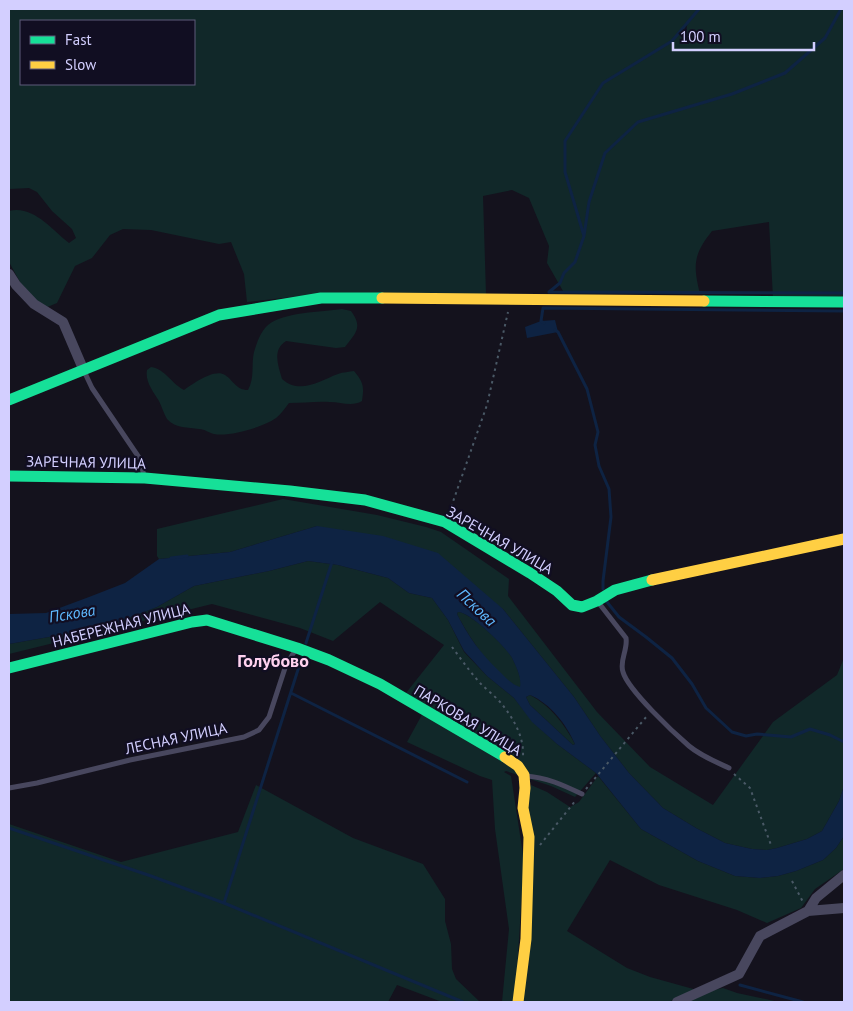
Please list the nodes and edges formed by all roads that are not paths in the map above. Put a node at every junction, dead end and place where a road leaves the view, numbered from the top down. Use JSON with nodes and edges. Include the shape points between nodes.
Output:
{"nodes":[{"id":1,"x":9,"y":274,"type":"edge"},
{"id":2,"x":844,"y":302,"type":"edge"},
{"id":3,"x":84,"y":371,"type":"junction"},
{"id":4,"x":9,"y":400,"type":"edge"},
{"id":5,"x":9,"y":476,"type":"edge"},
{"id":6,"x":145,"y":478,"type":"junction"},
{"id":7,"x":844,"y":539,"type":"edge"},
{"id":8,"x":597,"y":601,"type":"junction"},
{"id":9,"x":296,"y":648,"type":"junction"},
{"id":10,"x":9,"y":668,"type":"edge"},
{"id":11,"x":730,"y":768,"type":"road end"},
{"id":12,"x":524,"y":775,"type":"junction"},
{"id":13,"x":9,"y":788,"type":"edge"},
{"id":14,"x":582,"y":794,"type":"road end"},
{"id":15,"x":844,"y":875,"type":"edge"},
{"id":16,"x":844,"y":908,"type":"edge"},
{"id":17,"x":808,"y":911,"type":"junction"},
{"id":18,"x":518,"y":1002,"type":"edge"},
{"id":19,"x":677,"y":1002,"type":"edge"}],
"edges":[{"from":1,"to":3,"type":"street","via":[[34,304],[62,322]]},
{"from":2,"to":3,"type":"street","via":[[321,298],[219,315]]},
{"from":3,"to":4,"type":"street"},
{"from":3,"to":6,"type":"lane","via":[[140,459]]},
{"from":5,"to":6,"type":"street","name":"ЗАРЕЧНАЯ УЛИЦА"},
{"from":6,"to":8,"type":"street","name":"ЗАРЕЧНАЯ УЛИЦА","via":[[365,500],[445,522],[530,573],[572,605],[582,607]]},
{"from":7,"to":8,"type":"street","name":"ЗАРЕЧНАЯ УЛИЦА","via":[[634,584]]},
{"from":8,"to":11,"type":"lane","via":[[626,638],[623,673],[636,692],[690,746]]},
{"from":9,"to":10,"type":"street","name":"НАБЕРЕЖНАЯ УЛИЦА","via":[[200,620]]},
{"from":9,"to":12,"type":"street","name":"ПАРКОВАЯ УЛИЦА","via":[[380,684],[496,751],[518,766]]},
{"from":9,"to":13,"type":"lane","name":"ЛЕСНАЯ УЛИЦА","via":[[286,665],[269,717],[259,730],[244,737]]},
{"from":12,"to":14,"type":"lane","via":[[554,781]]},
{"from":12,"to":18,"type":"street","name":"ПАРКОВАЯ УЛИЦА","via":[[523,808],[529,837],[529,858],[526,940]]},
{"from":15,"to":17,"type":"street","via":[[816,898]]},
{"from":16,"to":17,"type":"street"},
{"from":17,"to":19,"type":"street","via":[[760,936],[739,974]]}]}
